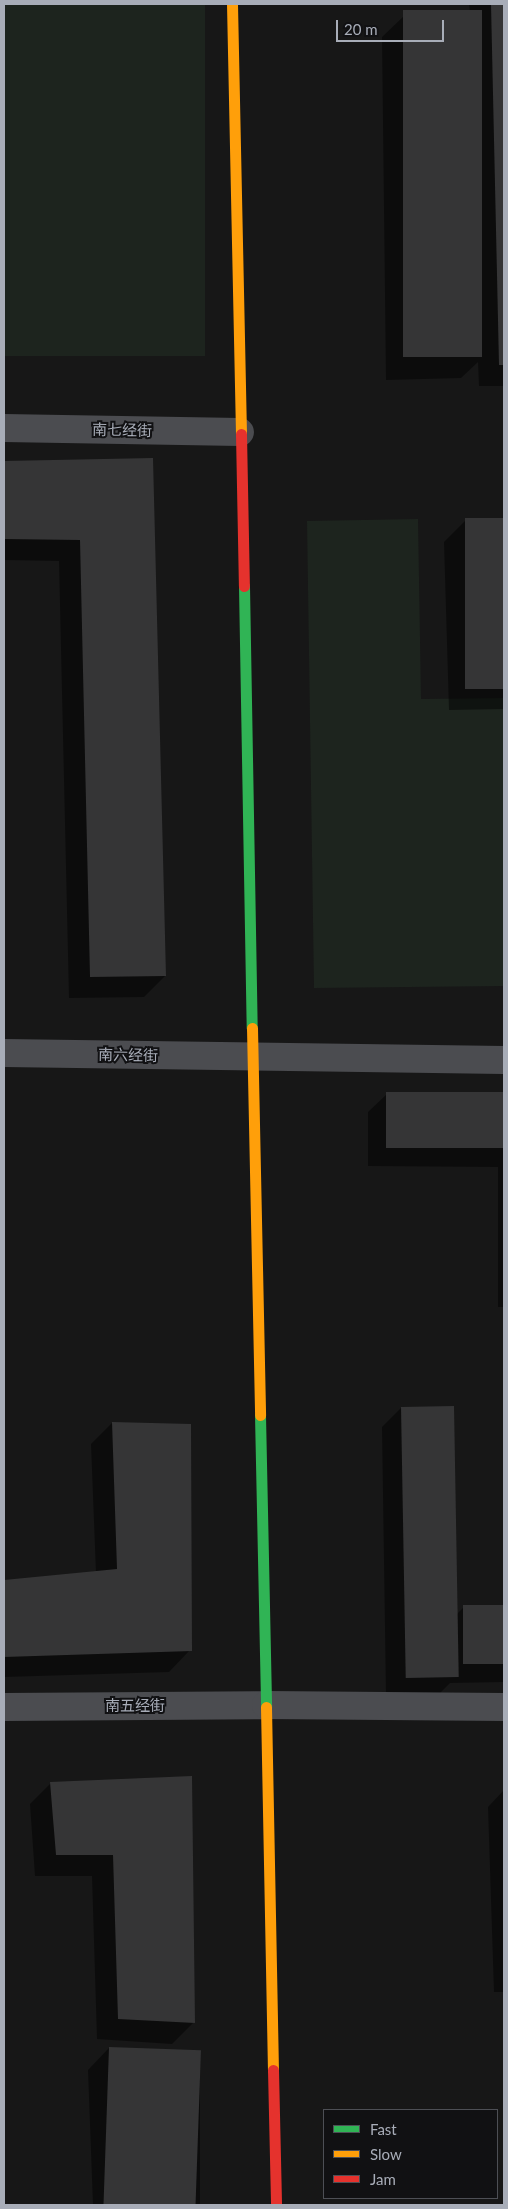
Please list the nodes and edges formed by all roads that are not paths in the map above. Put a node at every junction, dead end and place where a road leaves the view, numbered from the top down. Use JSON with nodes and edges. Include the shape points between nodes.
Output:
{"nodes":[{"id":1,"x":232,"y":4,"type":"edge"},
{"id":2,"x":4,"y":428,"type":"edge"},
{"id":3,"x":240,"y":432,"type":"junction"},
{"id":4,"x":4,"y":1053,"type":"edge"},
{"id":5,"x":253,"y":1056,"type":"junction"},
{"id":6,"x":504,"y":1060,"type":"edge"},
{"id":7,"x":266,"y":1705,"type":"junction"},
{"id":8,"x":4,"y":1707,"type":"edge"},
{"id":9,"x":504,"y":1707,"type":"edge"},
{"id":10,"x":276,"y":2205,"type":"edge"}],
"edges":[{"from":1,"to":3,"type":"street"},
{"from":2,"to":3,"type":"street","name":"南七经街"},
{"from":3,"to":5,"type":"street"},
{"from":4,"to":5,"type":"street","name":"南六经街"},
{"from":5,"to":6,"type":"street","name":"南六经街"},
{"from":5,"to":7,"type":"street"},
{"from":7,"to":8,"type":"street","name":"南五经街"},
{"from":7,"to":9,"type":"street","name":"南五经街"},
{"from":7,"to":10,"type":"street"}]}
